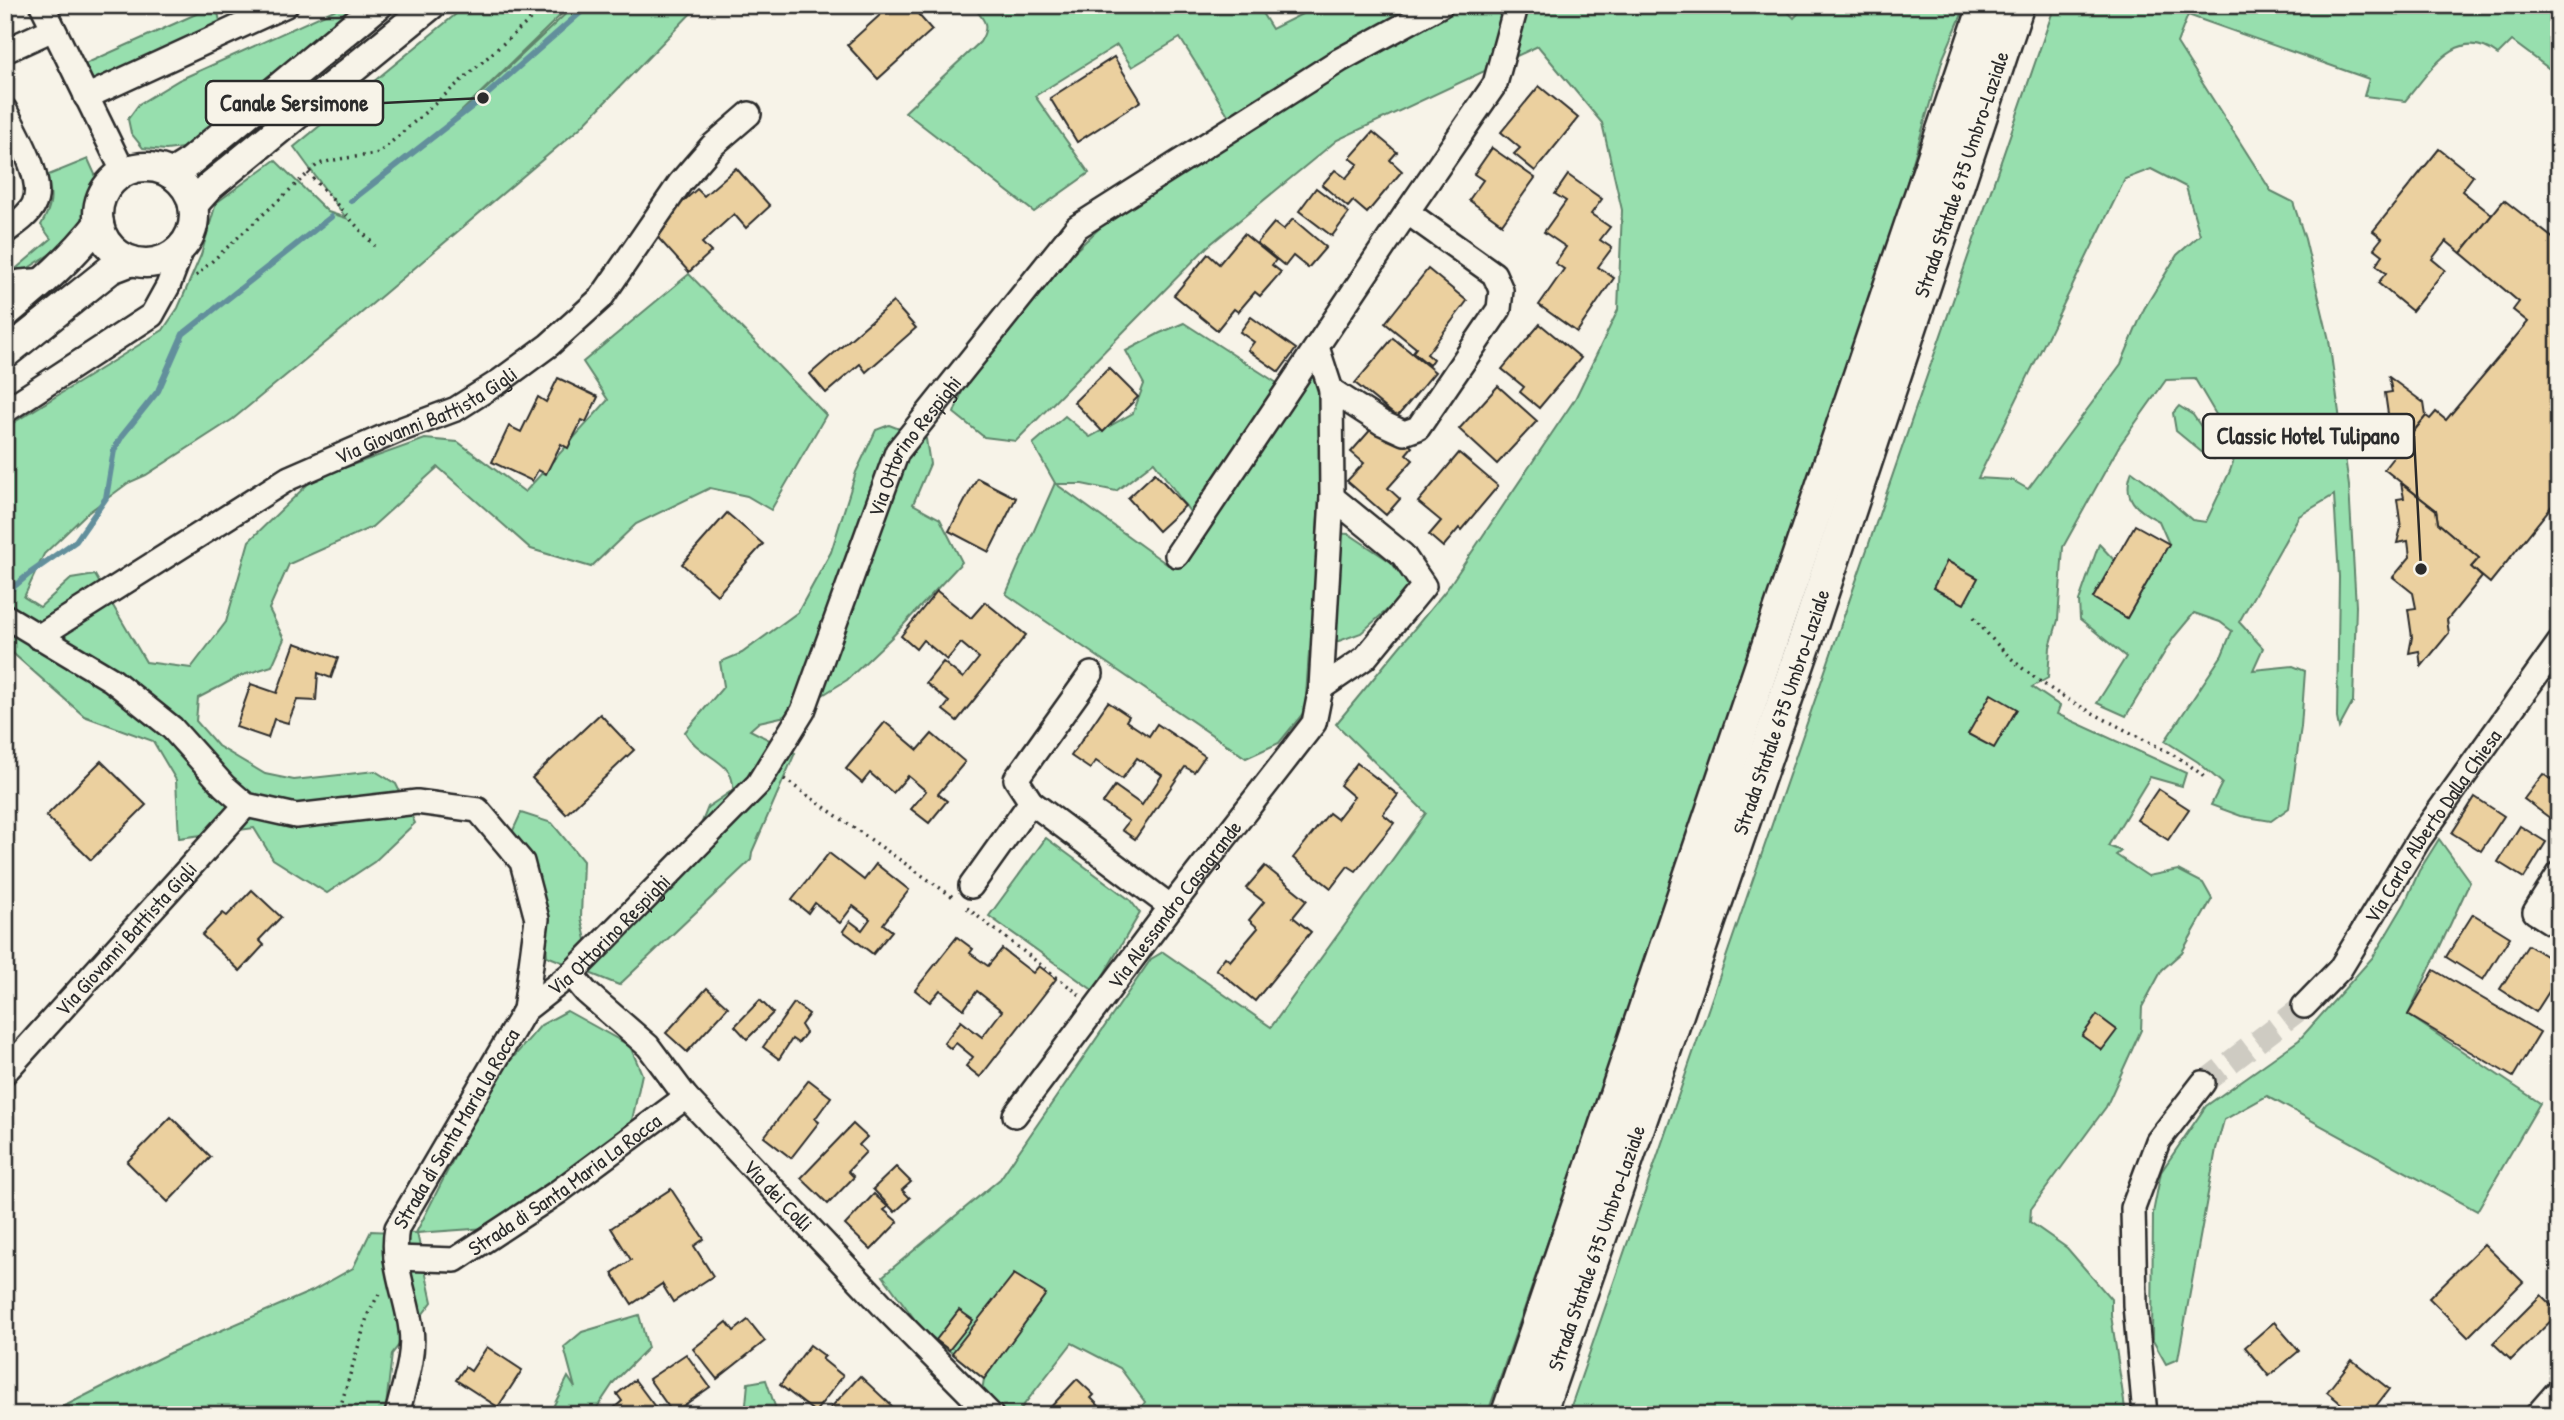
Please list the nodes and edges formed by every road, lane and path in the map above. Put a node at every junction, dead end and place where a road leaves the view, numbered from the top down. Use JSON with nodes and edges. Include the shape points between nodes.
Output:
{"nodes":[{"id":1,"x":42,"y":5,"type":"edge"},
{"id":2,"x":286,"y":5,"type":"edge"},
{"id":3,"x":378,"y":5,"type":"edge"},
{"id":4,"x":431,"y":5,"type":"edge"},
{"id":5,"x":547,"y":5,"type":"edge"},
{"id":6,"x":1441,"y":5,"type":"edge"},
{"id":7,"x":1509,"y":5,"type":"edge"},
{"id":8,"x":1986,"y":5,"type":"edge"},
{"id":9,"x":2017,"y":5,"type":"edge"},
{"id":10,"x":53,"y":29,"type":"junction"},
{"id":11,"x":5,"y":51,"type":"edge"},
{"id":12,"x":86,"y":97,"type":"junction"},
{"id":13,"x":5,"y":110,"type":"edge"},
{"id":14,"x":749,"y":114,"type":"dead end"},
{"id":15,"x":124,"y":173,"type":"junction"},
{"id":16,"x":308,"y":173,"type":"junction"},
{"id":17,"x":170,"y":174,"type":"junction"},
{"id":18,"x":193,"y":205,"type":"junction"},
{"id":19,"x":1407,"y":212,"type":"junction"},
{"id":20,"x":99,"y":223,"type":"junction"},
{"id":21,"x":5,"y":232,"type":"edge"},
{"id":22,"x":184,"y":244,"type":"junction"},
{"id":23,"x":374,"y":246,"type":"dead end"},
{"id":24,"x":132,"y":261,"type":"junction"},
{"id":25,"x":47,"y":279,"type":"junction"},
{"id":26,"x":5,"y":290,"type":"edge"},
{"id":27,"x":162,"y":298,"type":"junction"},
{"id":28,"x":5,"y":314,"type":"edge"},
{"id":29,"x":1317,"y":347,"type":"junction"},
{"id":30,"x":5,"y":354,"type":"edge"},
{"id":31,"x":1331,"y":390,"type":"junction"},
{"id":32,"x":5,"y":411,"type":"edge"},
{"id":33,"x":1332,"y":497,"type":"junction"},
{"id":34,"x":1177,"y":555,"type":"dead end"},
{"id":35,"x":5,"y":616,"type":"edge"},
{"id":36,"x":1974,"y":617,"type":"dead end"},
{"id":37,"x":38,"y":636,"type":"junction"},
{"id":38,"x":2559,"y":643,"type":"edge"},
{"id":39,"x":1091,"y":674,"type":"dead end"},
{"id":40,"x":1321,"y":688,"type":"junction"},
{"id":41,"x":768,"y":768,"type":"junction"},
{"id":42,"x":2206,"y":779,"type":"dead end"},
{"id":43,"x":1031,"y":802,"type":"junction"},
{"id":44,"x":246,"y":805,"type":"junction"},
{"id":45,"x":2559,"y":874,"type":"edge"},
{"id":46,"x":964,"y":897,"type":"junction"},
{"id":47,"x":1171,"y":908,"type":"junction"},
{"id":48,"x":2559,"y":927,"type":"edge"},
{"id":49,"x":571,"y":974,"type":"junction"},
{"id":50,"x":2304,"y":1006,"type":"tunnel mouth"},
{"id":51,"x":1096,"y":1007,"type":"junction"},
{"id":52,"x":525,"y":1010,"type":"junction"},
{"id":53,"x":5,"y":1072,"type":"edge"},
{"id":54,"x":2203,"y":1083,"type":"tunnel mouth"},
{"id":55,"x":685,"y":1097,"type":"junction"},
{"id":56,"x":1015,"y":1115,"type":"dead end"},
{"id":57,"x":396,"y":1258,"type":"junction"},
{"id":58,"x":2559,"y":1390,"type":"edge"},
{"id":59,"x":338,"y":1415,"type":"edge"},
{"id":60,"x":397,"y":1415,"type":"edge"},
{"id":61,"x":991,"y":1415,"type":"edge"},
{"id":62,"x":1508,"y":1415,"type":"edge"},
{"id":63,"x":1538,"y":1415,"type":"edge"},
{"id":64,"x":2145,"y":1415,"type":"edge"},
{"id":65,"x":2537,"y":1415,"type":"edge"}],
"edges":[{"from":1,"to":10,"type":"street"},
{"from":2,"to":12,"type":"street"},
{"from":3,"to":17,"type":"main road"},
{"from":4,"to":18,"type":"main road","via":[[209,186]]},
{"from":5,"to":16,"type":"path","via":[[379,153],[334,158]]},
{"from":6,"to":41,"type":"street","name":"Via Ottorino Respighi","via":[[1340,60],[1077,227],[897,452],[803,711]]},
{"from":7,"to":19,"type":"street","via":[[1514,14],[1495,84]]},
{"from":8,"to":62,"type":"highway","name":"Strada Statale 675 Umbro-Laziale"},
{"from":9,"to":63,"type":"highway","name":"Strada Statale 675 Umbro-Laziale","via":[[1807,636]]},
{"from":10,"to":11,"type":"street"},
{"from":10,"to":12,"type":"street"},
{"from":12,"to":15,"type":"street"},
{"from":13,"to":21,"type":"street","via":[[38,187],[34,205]]},
{"from":14,"to":37,"type":"street","name":"Via Giovanni Battista Gigli","via":[[712,146],[680,183],[601,298],[500,381],[456,409],[289,478]]},
{"from":15,"to":17,"type":"main road","via":[[148,167]]},
{"from":15,"to":20,"type":"main road","via":[[103,194]]},
{"from":16,"to":23,"type":"path"},
{"from":16,"to":27,"type":"path","via":[[188,286]]},
{"from":17,"to":18,"type":"main road","via":[[185,187]]},
{"from":18,"to":22,"type":"main road","via":[[193,225]]},
{"from":19,"to":29,"type":"street"},
{"from":19,"to":31,"type":"street","via":[[1494,274],[1501,290],[1499,309],[1418,428],[1404,433]]},
{"from":20,"to":24,"type":"main road","via":[[110,247]]},
{"from":20,"to":25,"type":"main road"},
{"from":22,"to":24,"type":"main road","via":[[160,260]]},
{"from":22,"to":27,"type":"street"},
{"from":24,"to":30,"type":"main road","via":[[111,269]]},
{"from":25,"to":26,"type":"street","via":[[20,282]]},
{"from":25,"to":28,"type":"main road"},
{"from":27,"to":32,"type":"street","via":[[152,315]]},
{"from":29,"to":31,"type":"street","name":"Via Alessandro Casagrande"},
{"from":29,"to":34,"type":"street"},
{"from":31,"to":33,"type":"street","name":"Via Alessandro Casagrande"},
{"from":33,"to":40,"type":"street","name":"Via Alessandro Casagrande"},
{"from":33,"to":40,"type":"street","via":[[1403,555],[1424,586],[1365,658]]},
{"from":35,"to":37,"type":"street"},
{"from":36,"to":42,"type":"path","via":[[1992,641],[2049,690],[2168,752]]},
{"from":37,"to":44,"type":"street","via":[[112,680],[172,728]]},
{"from":38,"to":50,"type":"street","name":"Via Carlo Alberto Dalla Chiesa","via":[[2419,839],[2340,970]]},
{"from":39,"to":43,"type":"street","via":[[1016,779]]},
{"from":40,"to":47,"type":"street","name":"Via Alessandro Casagrande","via":[[1314,723]]},
{"from":41,"to":46,"type":"path"},
{"from":41,"to":49,"type":"street","name":"Via Ottorino Respighi","via":[[758,784]]},
{"from":43,"to":46,"type":"street"},
{"from":43,"to":47,"type":"street"},
{"from":44,"to":52,"type":"street","via":[[296,816],[417,802],[478,810],[522,862],[537,919]]},
{"from":44,"to":53,"type":"street","name":"Via Giovanni Battista Gigli"},
{"from":45,"to":48,"type":"street","via":[[2535,912]]},
{"from":46,"to":51,"type":"path"},
{"from":47,"to":51,"type":"street","name":"Via Alessandro Casagrande"},
{"from":49,"to":52,"type":"street","name":"Via Ottorino Respighi"},
{"from":49,"to":55,"type":"street","name":"Via dei Colli","via":[[648,1046]]},
{"from":51,"to":56,"type":"street","name":"Via Alessandro Casagrande"},
{"from":52,"to":57,"type":"street","name":"Strada di Santa Maria la Rocca","via":[[397,1228]]},
{"from":54,"to":64,"type":"street","via":[[2158,1141],[2133,1208],[2135,1305]]},
{"from":55,"to":57,"type":"street","name":"Strada di Santa Maria La Rocca","via":[[558,1192],[455,1260]]},
{"from":55,"to":61,"type":"street","name":"Via dei Colli"},
{"from":57,"to":59,"type":"path","via":[[368,1314]]},
{"from":57,"to":60,"type":"street","name":"Strada di Santa Maria la Rocca","via":[[412,1332]]},
{"from":58,"to":65,"type":"street"}]}
